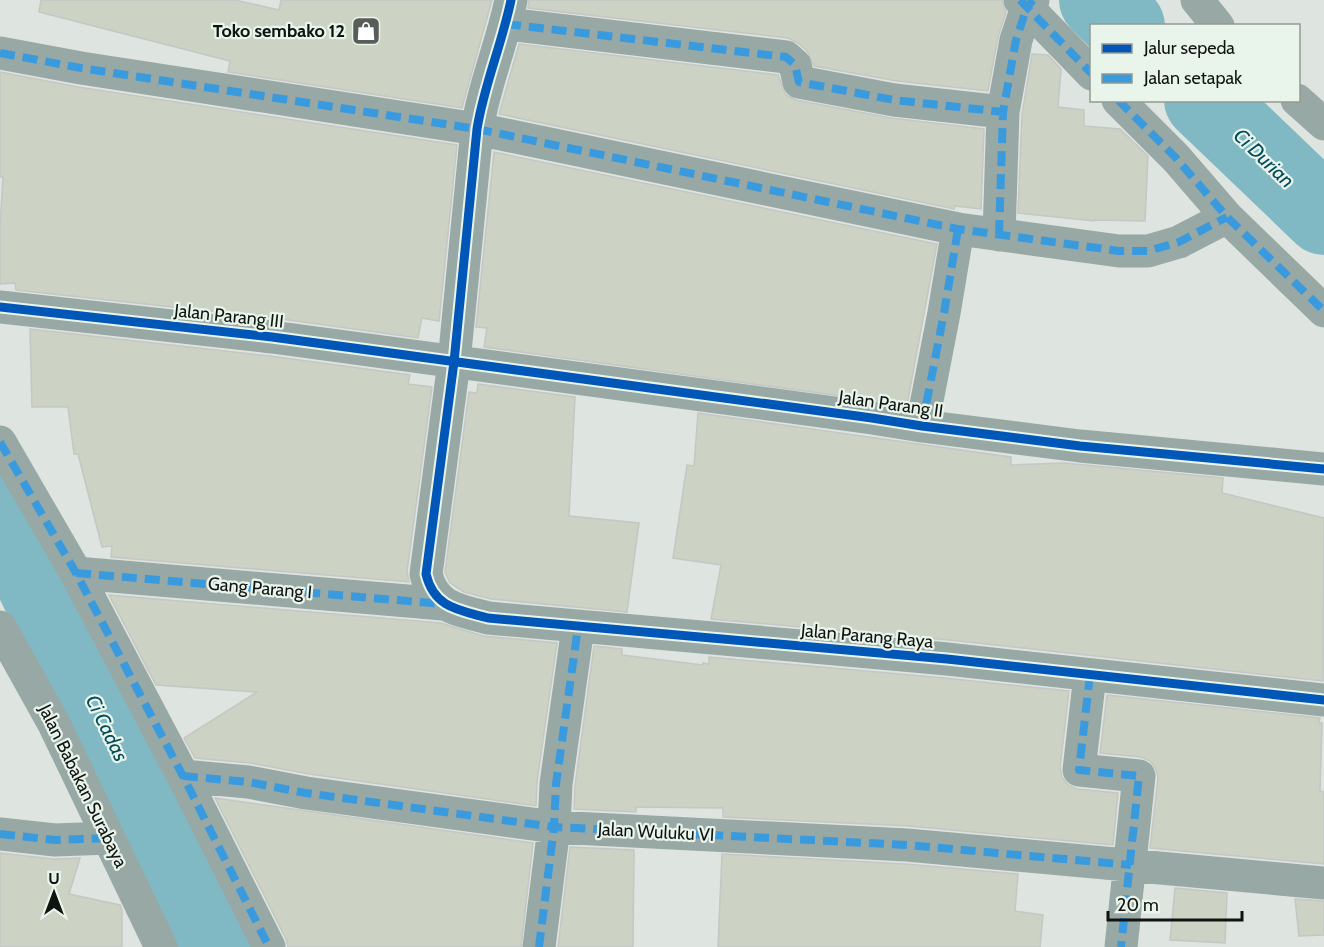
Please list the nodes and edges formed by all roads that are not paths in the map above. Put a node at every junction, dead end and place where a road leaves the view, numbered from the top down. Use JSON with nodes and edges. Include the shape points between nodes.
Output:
{"nodes":[{"id":1,"x":1197,"y":0,"type":"edge"},
{"id":2,"x":1027,"y":2,"type":"edge"},
{"id":3,"x":508,"y":12,"type":"edge"},
{"id":4,"x":1216,"y":24,"type":"edge"},
{"id":5,"x":0,"y":53,"type":"edge"},
{"id":6,"x":1090,"y":72,"type":"edge"},
{"id":7,"x":1120,"y":102,"type":"edge"},
{"id":8,"x":1299,"y":102,"type":"edge"},
{"id":9,"x":1003,"y":112,"type":"junction"},
{"id":10,"x":1324,"y":124,"type":"edge"},
{"id":11,"x":477,"y":129,"type":"junction"},
{"id":12,"x":1227,"y":217,"type":"junction"},
{"id":13,"x":958,"y":229,"type":"junction"},
{"id":14,"x":999,"y":235,"type":"junction"},
{"id":15,"x":0,"y":308,"type":"edge"},
{"id":16,"x":1324,"y":312,"type":"edge"},
{"id":17,"x":454,"y":362,"type":"junction"},
{"id":18,"x":922,"y":426,"type":"junction"},
{"id":19,"x":0,"y":442,"type":"edge"},
{"id":20,"x":1324,"y":469,"type":"edge"},
{"id":21,"x":76,"y":573,"type":"junction"},
{"id":22,"x":443,"y":604,"type":"junction"},
{"id":23,"x":0,"y":627,"type":"edge"},
{"id":24,"x":578,"y":627,"type":"junction"},
{"id":25,"x":1090,"y":675,"type":"junction"},
{"id":26,"x":1324,"y":700,"type":"edge"},
{"id":27,"x":183,"y":776,"type":"junction"},
{"id":28,"x":554,"y":827,"type":"junction"},
{"id":29,"x":0,"y":834,"type":"edge"},
{"id":30,"x":109,"y":838,"type":"junction"},
{"id":31,"x":1131,"y":865,"type":"junction"},
{"id":32,"x":1324,"y":883,"type":"edge"},
{"id":33,"x":161,"y":947,"type":"edge"},
{"id":34,"x":268,"y":947,"type":"edge"},
{"id":35,"x":539,"y":947,"type":"edge"},
{"id":36,"x":1121,"y":947,"type":"edge"}],
"edges":[{"from":1,"to":4,"type":"street"},
{"from":2,"to":6,"type":"street"},
{"from":2,"to":9,"type":"street"},
{"from":3,"to":9,"type":"street","via":[[786,57],[795,65],[799,82],[894,100]]},
{"from":3,"to":11,"type":"street"},
{"from":5,"to":11,"type":"street"},
{"from":7,"to":12,"type":"street"},
{"from":8,"to":10,"type":"street"},
{"from":9,"to":14,"type":"street"},
{"from":11,"to":13,"type":"street"},
{"from":11,"to":17,"type":"street"},
{"from":12,"to":14,"type":"street","via":[[1179,242],[1148,251],[1119,251]]},
{"from":12,"to":16,"type":"street"},
{"from":13,"to":14,"type":"street"},
{"from":13,"to":18,"type":"street"},
{"from":15,"to":17,"type":"street","name":"Jalan Parang III","via":[[272,337]]},
{"from":17,"to":18,"type":"street","name":"Jalan Parang II"},
{"from":17,"to":22,"type":"street","via":[[426,574],[429,586]]},
{"from":18,"to":20,"type":"street","name":"Jalan Parang II","via":[[1080,446]]},
{"from":19,"to":21,"type":"street"},
{"from":21,"to":22,"type":"street","name":"Gang Parang I"},
{"from":21,"to":27,"type":"street"},
{"from":22,"to":24,"type":"street","name":"Jalan Parang Raya","via":[[488,618]]},
{"from":23,"to":30,"type":"street","name":"Jalan Babakan Surabaya","via":[[54,724]]},
{"from":24,"to":25,"type":"street","name":"Jalan Parang Raya"},
{"from":24,"to":28,"type":"street","via":[[556,784]]},
{"from":25,"to":26,"type":"street","name":"Jalan Parang Raya"},
{"from":25,"to":31,"type":"street","via":[[1079,770],[1139,776]]},
{"from":27,"to":28,"type":"street","name":"Jalan Wuluku VI"},
{"from":27,"to":34,"type":"street"},
{"from":28,"to":31,"type":"street","name":"Jalan Wuluku VI","via":[[907,845]]},
{"from":28,"to":35,"type":"street"},
{"from":29,"to":30,"type":"street","via":[[55,840]]},
{"from":30,"to":33,"type":"street","name":"Jalan Babakan Surabaya"},
{"from":31,"to":32,"type":"street","name":"Jalan Wuluku VI"},
{"from":31,"to":36,"type":"street"}]}
